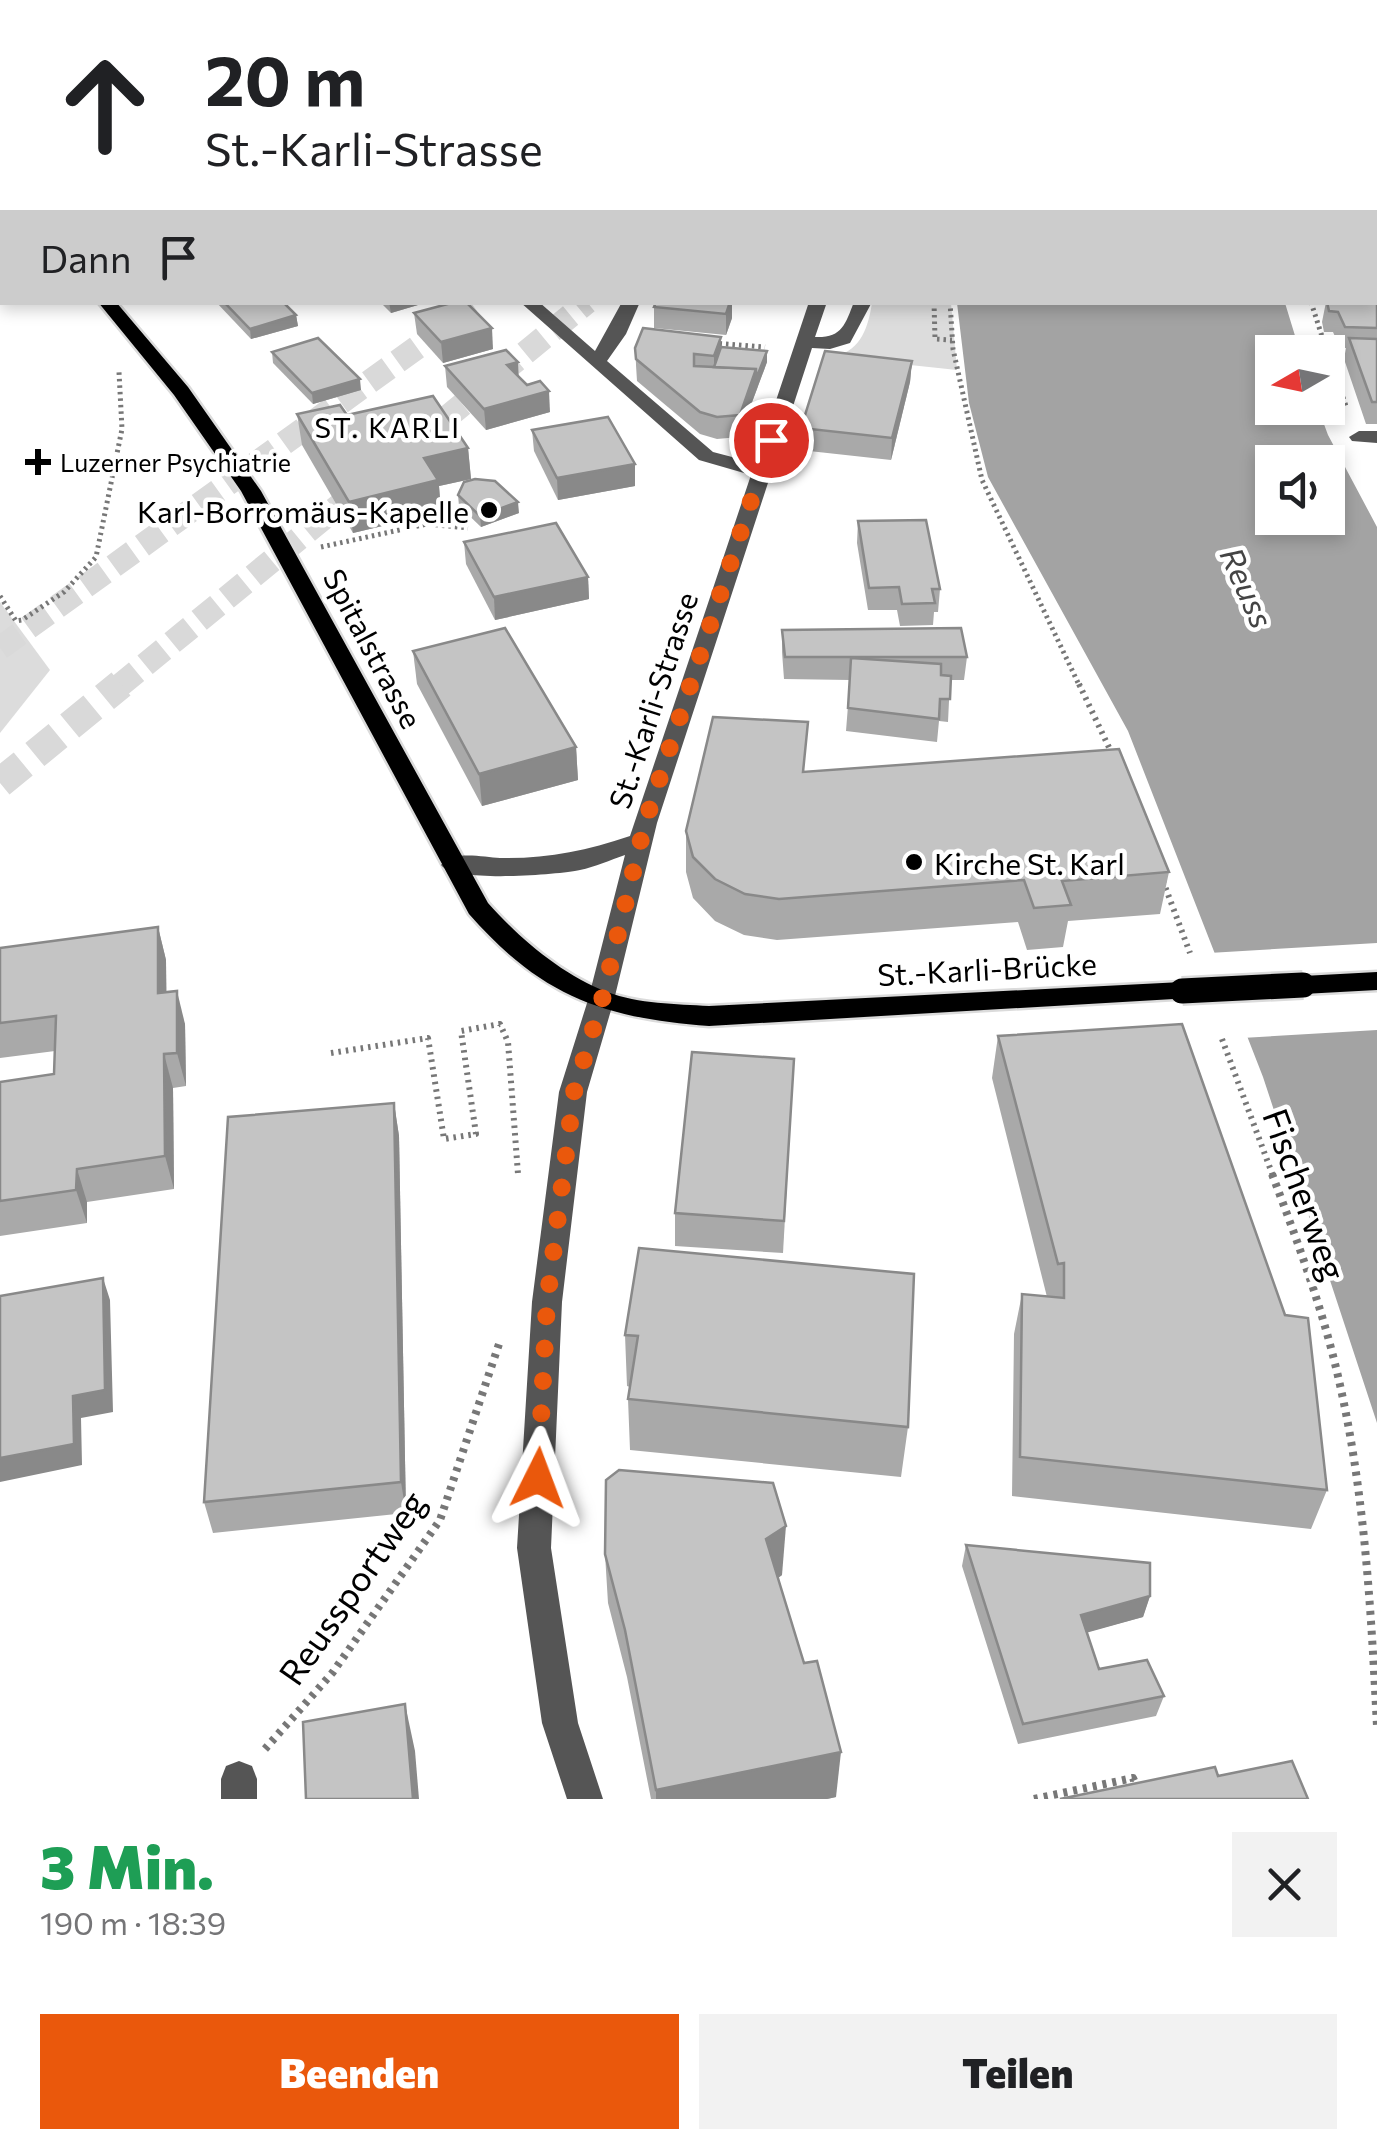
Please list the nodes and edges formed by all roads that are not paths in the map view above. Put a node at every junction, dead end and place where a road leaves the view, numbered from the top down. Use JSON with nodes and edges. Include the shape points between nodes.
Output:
{"nodes":[{"id":1,"x":109,"y":305,"type":"edge"},
{"id":2,"x":531,"y":305,"type":"edge"},
{"id":3,"x":630,"y":305,"type":"edge"},
{"id":4,"x":817,"y":305,"type":"edge"},
{"id":5,"x":862,"y":305,"type":"edge"},
{"id":6,"x":803,"y":346,"type":"junction"},
{"id":7,"x":596,"y":363,"type":"junction"},
{"id":8,"x":760,"y":471,"type":"junction"},
{"id":9,"x":640,"y":841,"type":"junction"},
{"id":10,"x":453,"y":865,"type":"junction"},
{"id":11,"x":1377,"y":981,"type":"edge"},
{"id":12,"x":602,"y":1000,"type":"junction"},
{"id":13,"x":585,"y":1799,"type":"edge"}],
"edges":[{"from":1,"to":10,"type":"main road","name":"Spitalstrasse","via":[[182,391],[251,491]]},
{"from":2,"to":7,"type":"street"},
{"from":3,"to":7,"type":"street"},
{"from":4,"to":6,"type":"street","name":"St.-Karli-Strasse"},
{"from":5,"to":6,"type":"street","via":[[841,344]]},
{"from":6,"to":8,"type":"street","name":"St.-Karli-Strasse"},
{"from":7,"to":8,"type":"street","via":[[706,456]]},
{"from":8,"to":9,"type":"street","name":"St.-Karli-Strasse"},
{"from":9,"to":10,"type":"street","via":[[579,862],[535,868]]},
{"from":9,"to":12,"type":"street","name":"St.-Karli-Strasse"},
{"from":10,"to":12,"type":"main road","name":"Spitalstrasse","via":[[504,936]]},
{"from":11,"to":12,"type":"main road","name":"St.-Karli-Brücke","bridge":true,"via":[[709,1016]]},
{"from":12,"to":13,"type":"street","name":"St.-Karli-Strasse","via":[[574,1092],[547,1302],[534,1548],[560,1723]]}]}
